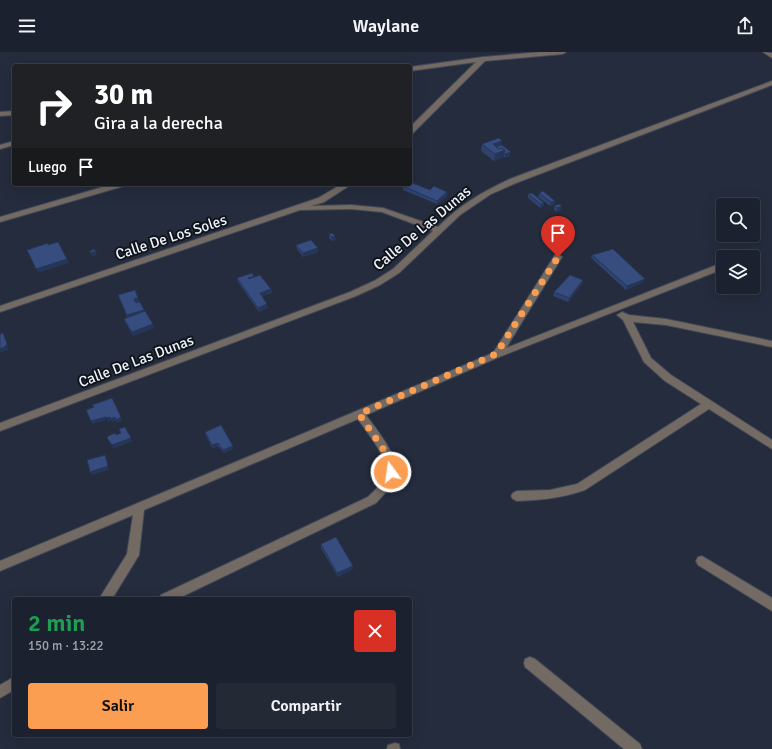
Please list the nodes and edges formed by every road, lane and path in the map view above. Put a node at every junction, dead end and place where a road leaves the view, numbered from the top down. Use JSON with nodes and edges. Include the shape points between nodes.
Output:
{"nodes":[{"id":1,"x":563,"y":52,"type":"edge"},
{"id":2,"x":766,"y":52,"type":"edge"},
{"id":3,"x":538,"y":53,"type":"edge"},
{"id":4,"x":772,"y":56,"type":"edge"},
{"id":5,"x":483,"y":59,"type":"junction"},
{"id":6,"x":412,"y":69,"type":"edge"},
{"id":7,"x":772,"y":83,"type":"edge"},
{"id":8,"x":12,"y":113,"type":"edge"},
{"id":9,"x":0,"y":114,"type":"edge"},
{"id":10,"x":412,"y":129,"type":"edge"},
{"id":11,"x":12,"y":144,"type":"edge"},
{"id":12,"x":0,"y":147,"type":"edge"},
{"id":13,"x":114,"y":186,"type":"edge"},
{"id":14,"x":345,"y":186,"type":"edge"},
{"id":15,"x":293,"y":210,"type":"junction"},
{"id":16,"x":0,"y":220,"type":"edge"},
{"id":17,"x":439,"y":230,"type":"junction"},
{"id":18,"x":558,"y":257,"type":"dead end"},
{"id":19,"x":716,"y":268,"type":"edge"},
{"id":20,"x":0,"y":309,"type":"edge"},
{"id":21,"x":614,"y":309,"type":"junction"},
{"id":22,"x":627,"y":318,"type":"junction"},
{"id":23,"x":772,"y":344,"type":"edge"},
{"id":24,"x":496,"y":354,"type":"junction"},
{"id":25,"x":708,"y":405,"type":"junction"},
{"id":26,"x":359,"y":414,"type":"junction"},
{"id":27,"x":0,"y":427,"type":"edge"},
{"id":28,"x":772,"y":445,"type":"edge"},
{"id":29,"x":517,"y":496,"type":"dead end"},
{"id":30,"x":139,"y":507,"type":"junction"},
{"id":31,"x":702,"y":561,"type":"dead end"},
{"id":32,"x":0,"y":566,"type":"edge"},
{"id":33,"x":106,"y":597,"type":"edge"},
{"id":34,"x":169,"y":597,"type":"edge"},
{"id":35,"x":772,"y":605,"type":"edge"},
{"id":36,"x":530,"y":663,"type":"dead end"},
{"id":37,"x":12,"y":684,"type":"edge"},
{"id":38,"x":0,"y":692,"type":"edge"},
{"id":39,"x":635,"y":749,"type":"edge"}],
"edges":[{"from":1,"to":3,"type":"street"},
{"from":2,"to":4,"type":"street"},
{"from":3,"to":5,"type":"street"},
{"from":5,"to":6,"type":"street"},
{"from":5,"to":10,"type":"street"},
{"from":7,"to":17,"type":"street","name":"Calle De Las Dunas","via":[[488,192]]},
{"from":8,"to":9,"type":"street"},
{"from":11,"to":12,"type":"street"},
{"from":13,"to":16,"type":"street"},
{"from":14,"to":15,"type":"street","name":"Calle De Los Soles","via":[[321,200]]},
{"from":15,"to":17,"type":"street","via":[[350,207],[383,210]]},
{"from":15,"to":20,"type":"street","name":"Calle De Los Soles"},
{"from":17,"to":27,"type":"street","name":"Calle De Las Dunas","via":[[396,272],[353,294]]},
{"from":18,"to":24,"type":"street"},
{"from":19,"to":21,"type":"street"},
{"from":21,"to":22,"type":"street"},
{"from":21,"to":24,"type":"street"},
{"from":22,"to":23,"type":"street","via":[[666,322]]},
{"from":22,"to":25,"type":"street","via":[[648,360],[668,378]]},
{"from":24,"to":26,"type":"street"},
{"from":25,"to":28,"type":"street"},
{"from":25,"to":29,"type":"street","via":[[582,488],[556,494]]},
{"from":26,"to":30,"type":"street"},
{"from":26,"to":34,"type":"street","via":[[388,456],[391,472],[384,488],[376,496]]},
{"from":30,"to":32,"type":"street"},
{"from":30,"to":33,"type":"street","via":[[132,555]]},
{"from":31,"to":35,"type":"street"},
{"from":36,"to":39,"type":"street"},
{"from":37,"to":38,"type":"street"}]}
